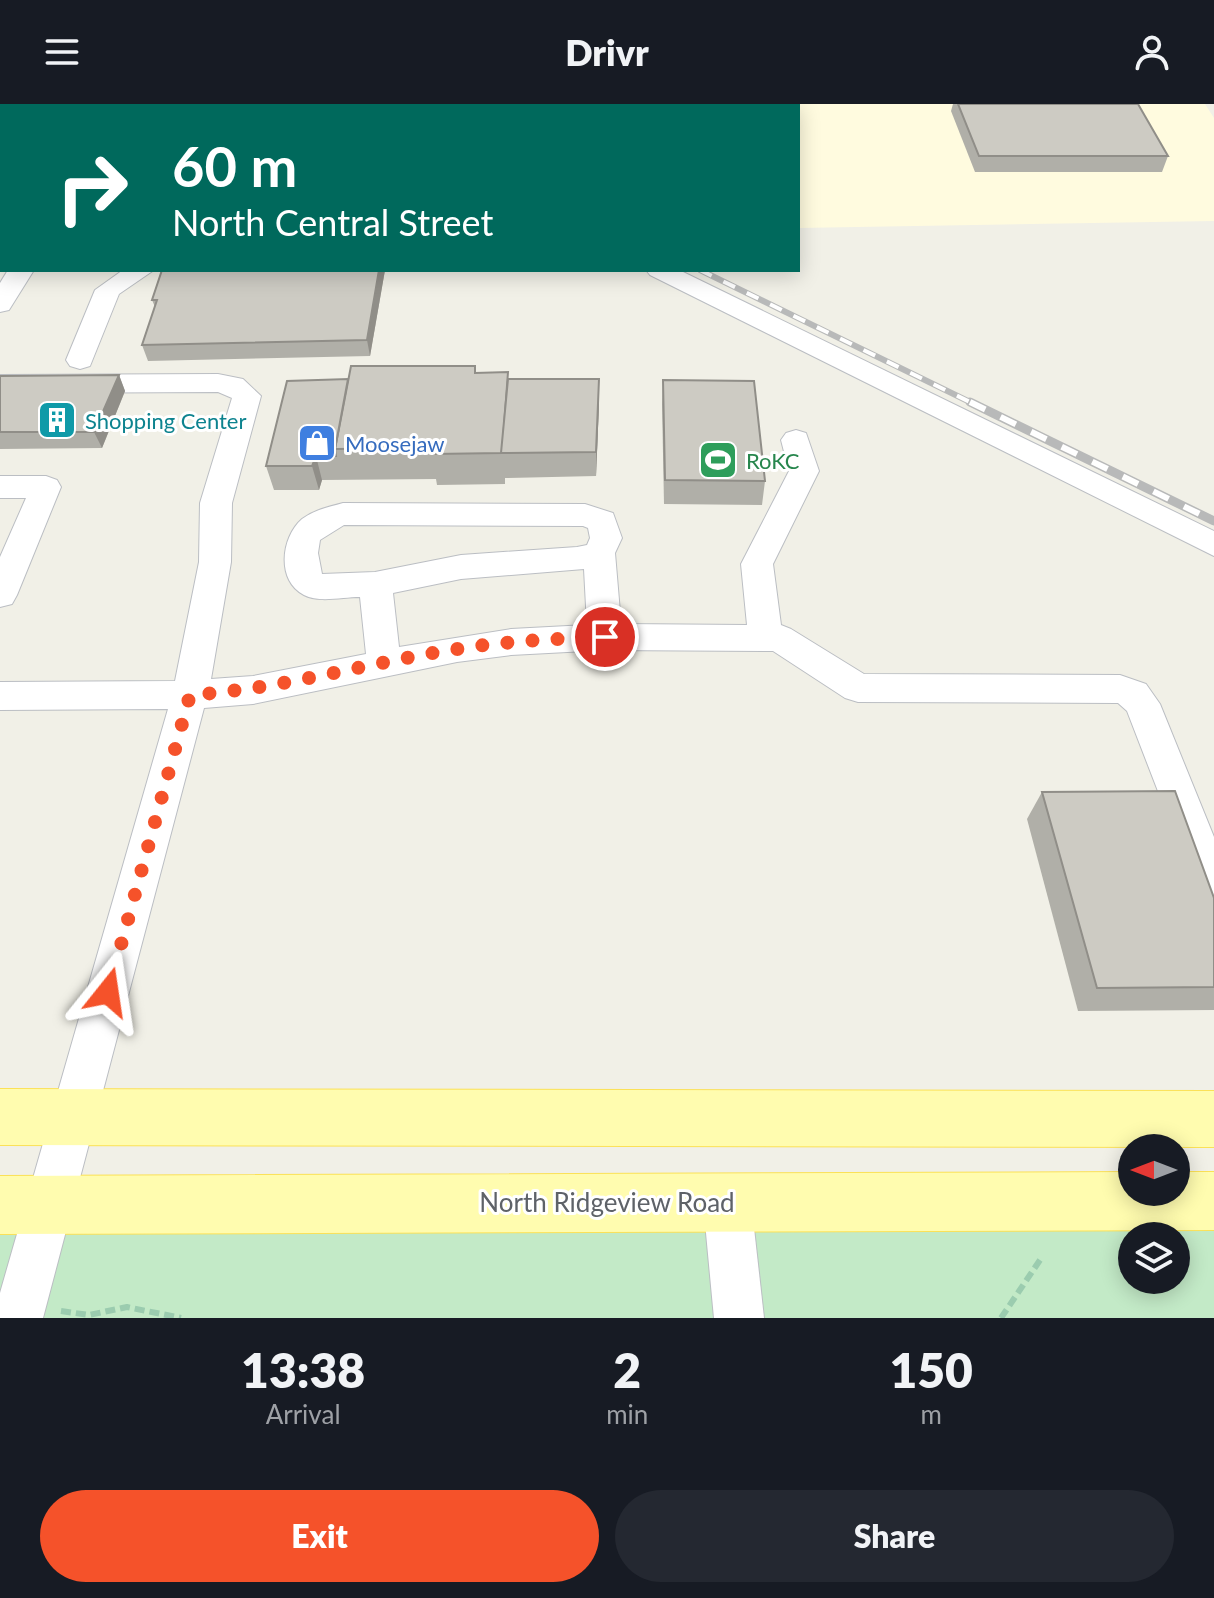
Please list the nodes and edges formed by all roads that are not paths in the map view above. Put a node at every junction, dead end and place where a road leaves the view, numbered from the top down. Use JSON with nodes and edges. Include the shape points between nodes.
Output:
{"nodes":[{"id":1,"x":20,"y":272,"type":"edge"},
{"id":2,"x":138,"y":272,"type":"edge"},
{"id":3,"x":663,"y":272,"type":"edge"},
{"id":4,"x":0,"y":304,"type":"edge"},
{"id":5,"x":80,"y":360,"type":"dead end"},
{"id":6,"x":0,"y":384,"type":"edge"},
{"id":7,"x":796,"y":440,"type":"dead end"},
{"id":8,"x":0,"y":487,"type":"edge"},
{"id":9,"x":1214,"y":545,"type":"edge"},
{"id":10,"x":599,"y":553,"type":"junction"},
{"id":11,"x":375,"y":584,"type":"junction"},
{"id":12,"x":0,"y":595,"type":"edge"},
{"id":13,"x":605,"y":637,"type":"junction"},
{"id":14,"x":772,"y":638,"type":"junction"},
{"id":15,"x":384,"y":664,"type":"junction"},
{"id":16,"x":190,"y":695,"type":"junction"},
{"id":17,"x":0,"y":696,"type":"edge"},
{"id":18,"x":1214,"y":887,"type":"edge"},
{"id":19,"x":0,"y":1117,"type":"edge"},
{"id":20,"x":73,"y":1117,"type":"junction"},
{"id":21,"x":1214,"y":1119,"type":"edge"},
{"id":22,"x":727,"y":1201,"type":"junction"},
{"id":23,"x":1214,"y":1201,"type":"edge"},
{"id":24,"x":24,"y":1205,"type":"edge"},
{"id":25,"x":20,"y":1312,"type":"edge"},
{"id":26,"x":739,"y":1318,"type":"edge"}],
"edges":[{"from":1,"to":4,"type":"street"},
{"from":2,"to":5,"type":"street","via":[[102,299]]},
{"from":3,"to":9,"type":"street"},
{"from":6,"to":16,"type":"street","via":[[218,383],[233,385],[247,396],[216,503],[215,562]]},
{"from":7,"to":14,"type":"street","via":[[804,471],[757,564]]},
{"from":8,"to":12,"type":"street","via":[[46,487]]},
{"from":10,"to":11,"type":"street","via":[[461,567]]},
{"from":10,"to":11,"type":"street","via":[[606,538],[602,521],[585,515],[343,514],[309,529],[300,545],[304,577],[315,586]]},
{"from":10,"to":13,"type":"street"},
{"from":11,"to":15,"type":"street"},
{"from":13,"to":14,"type":"street"},
{"from":13,"to":15,"type":"street","via":[[484,645]]},
{"from":14,"to":18,"type":"street","via":[[858,688],[1103,688],[1133,694],[1142,704]]},
{"from":15,"to":16,"type":"street","via":[[253,690]]},
{"from":16,"to":17,"type":"street"},
{"from":16,"to":20,"type":"street"},
{"from":19,"to":20,"type":"main road"},
{"from":20,"to":21,"type":"main road"},
{"from":20,"to":24,"type":"street"},
{"from":22,"to":23,"type":"main road","name":"North Ridgeview Road"},
{"from":22,"to":24,"type":"main road","name":"North Ridgeview Road"},
{"from":22,"to":26,"type":"street"},
{"from":24,"to":25,"type":"street"}]}
